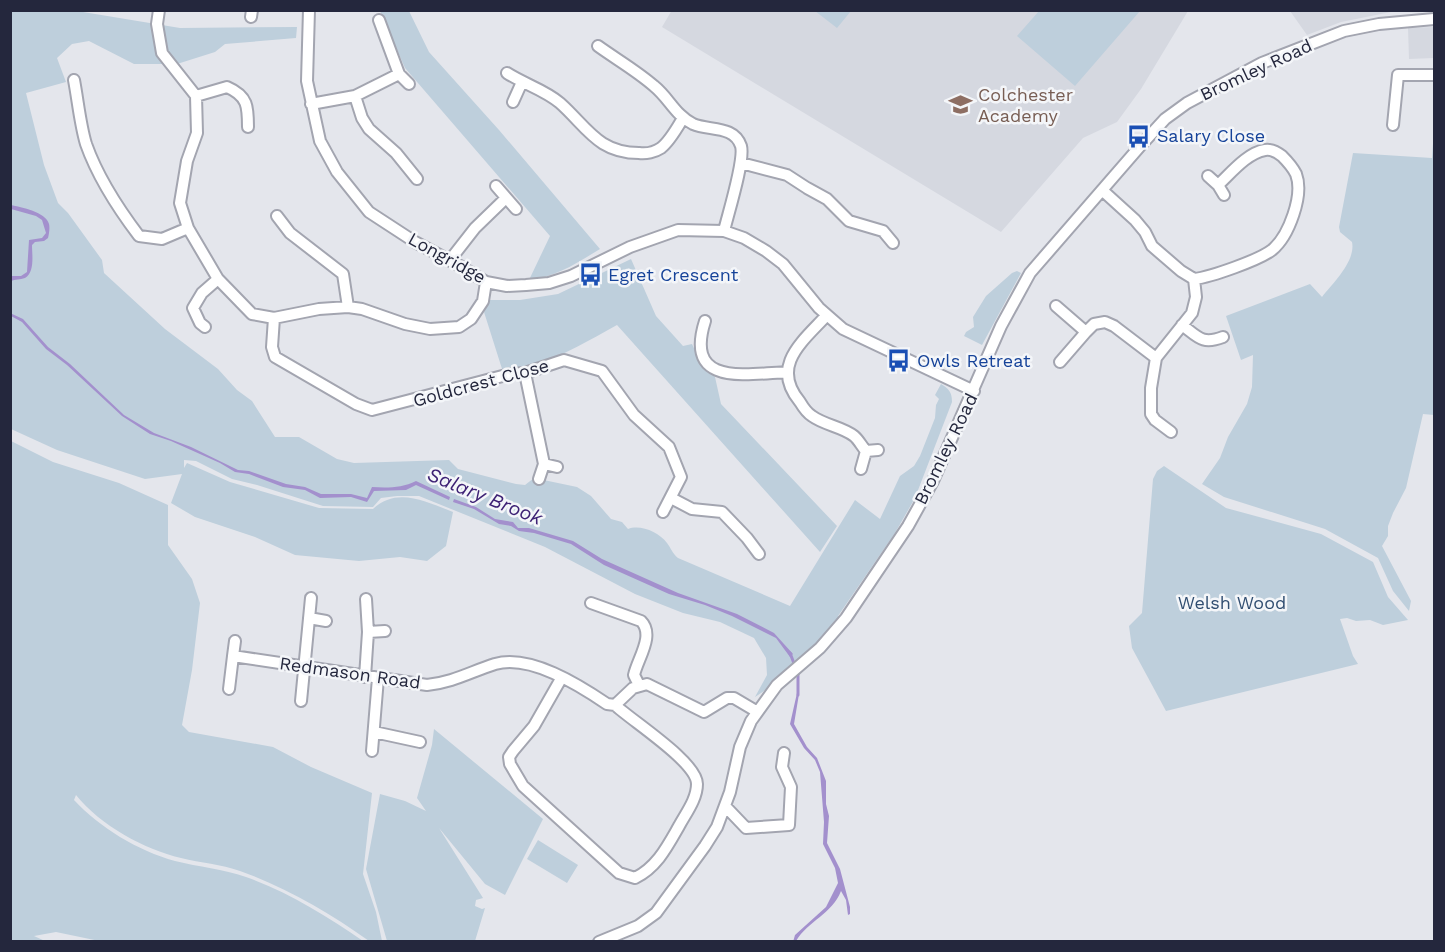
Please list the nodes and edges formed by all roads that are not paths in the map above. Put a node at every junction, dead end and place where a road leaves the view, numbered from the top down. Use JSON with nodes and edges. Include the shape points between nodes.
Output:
{"nodes":[{"id":1,"x":159,"y":10,"type":"edge"},
{"id":2,"x":309,"y":10,"type":"edge"},
{"id":3,"x":1434,"y":19,"type":"edge"},
{"id":4,"x":379,"y":20,"type":"dead end"},
{"id":5,"x":598,"y":46,"type":"dead end"},
{"id":6,"x":507,"y":73,"type":"dead end"},
{"id":7,"x":399,"y":74,"type":"junction"},
{"id":8,"x":1434,"y":75,"type":"edge"},
{"id":9,"x":74,"y":80,"type":"dead end"},
{"id":10,"x":522,"y":82,"type":"junction"},
{"id":11,"x":409,"y":84,"type":"dead end"},
{"id":12,"x":196,"y":96,"type":"junction"},
{"id":13,"x":356,"y":96,"type":"junction"},
{"id":14,"x":513,"y":102,"type":"dead end"},
{"id":15,"x":311,"y":104,"type":"junction"},
{"id":16,"x":684,"y":118,"type":"junction"},
{"id":17,"x":1393,"y":125,"type":"dead end"},
{"id":18,"x":248,"y":127,"type":"dead end"},
{"id":19,"x":741,"y":163,"type":"junction"},
{"id":20,"x":1208,"y":176,"type":"dead end"},
{"id":21,"x":417,"y":178,"type":"dead end"},
{"id":22,"x":1218,"y":185,"type":"junction"},
{"id":23,"x":496,"y":186,"type":"dead end"},
{"id":24,"x":1102,"y":190,"type":"junction"},
{"id":25,"x":1224,"y":195,"type":"dead end"},
{"id":26,"x":506,"y":198,"type":"junction"},
{"id":27,"x":516,"y":209,"type":"dead end"},
{"id":28,"x":277,"y":216,"type":"dead end"},
{"id":29,"x":188,"y":228,"type":"junction"},
{"id":30,"x":724,"y":231,"type":"junction"},
{"id":31,"x":893,"y":243,"type":"dead end"},
{"id":32,"x":450,"y":260,"type":"junction"},
{"id":33,"x":218,"y":279,"type":"junction"},
{"id":34,"x":1194,"y":279,"type":"junction"},
{"id":35,"x":486,"y":282,"type":"junction"},
{"id":36,"x":1056,"y":306,"type":"dead end"},
{"id":37,"x":348,"y":308,"type":"junction"},
{"id":38,"x":826,"y":316,"type":"junction"},
{"id":39,"x":274,"y":318,"type":"junction"},
{"id":40,"x":705,"y":321,"type":"dead end"},
{"id":41,"x":1182,"y":324,"type":"junction"},
{"id":42,"x":205,"y":327,"type":"dead end"},
{"id":43,"x":1086,"y":332,"type":"junction"},
{"id":44,"x":1223,"y":337,"type":"dead end"},
{"id":45,"x":1156,"y":358,"type":"junction"},
{"id":46,"x":1060,"y":362,"type":"dead end"},
{"id":47,"x":787,"y":372,"type":"junction"},
{"id":48,"x":525,"y":373,"type":"junction"},
{"id":49,"x":974,"y":391,"type":"junction"},
{"id":50,"x":1171,"y":432,"type":"dead end"},
{"id":51,"x":878,"y":450,"type":"dead end"},
{"id":52,"x":866,"y":451,"type":"junction"},
{"id":53,"x":544,"y":464,"type":"junction"},
{"id":54,"x":557,"y":466,"type":"dead end"},
{"id":55,"x":861,"y":469,"type":"dead end"},
{"id":56,"x":539,"y":479,"type":"dead end"},
{"id":57,"x":671,"y":498,"type":"junction"},
{"id":58,"x":663,"y":512,"type":"dead end"},
{"id":59,"x":759,"y":554,"type":"dead end"},
{"id":60,"x":311,"y":598,"type":"dead end"},
{"id":61,"x":366,"y":599,"type":"dead end"},
{"id":62,"x":591,"y":603,"type":"dead end"},
{"id":63,"x":309,"y":618,"type":"junction"},
{"id":64,"x":326,"y":621,"type":"dead end"},
{"id":65,"x":385,"y":631,"type":"dead end"},
{"id":66,"x":368,"y":632,"type":"junction"},
{"id":67,"x":235,"y":641,"type":"dead end"},
{"id":68,"x":233,"y":656,"type":"junction"},
{"id":69,"x":304,"y":668,"type":"junction"},
{"id":70,"x":365,"y":677,"type":"junction"},
{"id":71,"x":562,"y":677,"type":"junction"},
{"id":72,"x":378,"y":678,"type":"junction"},
{"id":73,"x":639,"y":685,"type":"junction"},
{"id":74,"x":229,"y":689,"type":"dead end"},
{"id":75,"x":301,"y":701,"type":"dead end"},
{"id":76,"x":615,"y":705,"type":"junction"},
{"id":77,"x":756,"y":711,"type":"junction"},
{"id":78,"x":374,"y":732,"type":"junction"},
{"id":79,"x":420,"y":742,"type":"dead end"},
{"id":80,"x":372,"y":751,"type":"dead end"},
{"id":81,"x":784,"y":753,"type":"dead end"},
{"id":82,"x":725,"y":806,"type":"junction"},
{"id":83,"x":599,"y":942,"type":"edge"}],
"edges":[{"from":1,"to":12,"type":"street","via":[[162,53]]},
{"from":2,"to":15,"type":"street","name":"Longridge","via":[[307,81]]},
{"from":3,"to":24,"type":"street","name":"Bromley Road","via":[[1344,32],[1262,63],[1210,89],[1165,119]]},
{"from":4,"to":7,"type":"street"},
{"from":5,"to":16,"type":"street","via":[[656,86],[673,110]]},
{"from":6,"to":10,"type":"street"},
{"from":7,"to":11,"type":"street"},
{"from":7,"to":13,"type":"street"},
{"from":8,"to":17,"type":"street","via":[[1398,75]]},
{"from":9,"to":29,"type":"street","via":[[86,142],[116,207],[139,236],[162,239]]},
{"from":10,"to":14,"type":"street"},
{"from":10,"to":16,"type":"street","via":[[551,96],[588,133],[617,151],[647,153],[660,149]]},
{"from":12,"to":18,"type":"street","via":[[227,87],[236,91],[246,102]]},
{"from":12,"to":29,"type":"street","via":[[196,133],[186,161],[180,203]]},
{"from":13,"to":15,"type":"street"},
{"from":13,"to":21,"type":"street","via":[[369,129]]},
{"from":15,"to":32,"type":"street","name":"Longridge","via":[[320,141],[337,172],[369,212]]},
{"from":16,"to":19,"type":"street","via":[[695,125],[732,134],[741,147]]},
{"from":19,"to":30,"type":"street"},
{"from":19,"to":31,"type":"street","via":[[787,175],[827,199],[849,221],[883,231]]},
{"from":20,"to":22,"type":"street"},
{"from":22,"to":25,"type":"street"},
{"from":22,"to":34,"type":"street","via":[[1255,153],[1268,149],[1277,152],[1296,173],[1298,185],[1288,230],[1272,250]]},
{"from":23,"to":26,"type":"street"},
{"from":24,"to":34,"type":"street","via":[[1135,220],[1152,246]]},
{"from":24,"to":49,"type":"street","name":"Bromley Road","via":[[1029,273]]},
{"from":26,"to":27,"type":"street"},
{"from":26,"to":32,"type":"street"},
{"from":28,"to":37,"type":"street","via":[[290,232],[343,274]]},
{"from":29,"to":33,"type":"street"},
{"from":30,"to":35,"type":"street","name":"Longridge","via":[[678,230],[549,283],[507,286]]},
{"from":30,"to":38,"type":"street","name":"Longridge","via":[[752,242],[783,264]]},
{"from":32,"to":35,"type":"street","name":"Longridge"},
{"from":33,"to":39,"type":"street","via":[[252,314]]},
{"from":33,"to":42,"type":"street","via":[[193,308]]},
{"from":34,"to":41,"type":"street","via":[[1196,297],[1192,313]]},
{"from":35,"to":37,"type":"street","via":[[483,300],[471,319],[459,327],[430,329]]},
{"from":36,"to":43,"type":"street"},
{"from":37,"to":39,"type":"street"},
{"from":38,"to":47,"type":"street","via":[[799,344]]},
{"from":38,"to":49,"type":"street","name":"Longridge","via":[[855,336]]},
{"from":39,"to":48,"type":"street","name":"Goldcrest Close","via":[[275,357],[372,410]]},
{"from":40,"to":47,"type":"street","via":[[700,349],[711,367],[722,374]]},
{"from":41,"to":44,"type":"street","via":[[1202,340]]},
{"from":41,"to":45,"type":"street"},
{"from":43,"to":45,"type":"street","via":[[1094,324],[1104,322]]},
{"from":43,"to":46,"type":"street"},
{"from":45,"to":50,"type":"street","via":[[1151,414]]},
{"from":47,"to":52,"type":"street","via":[[794,395],[810,416],[854,436]]},
{"from":48,"to":53,"type":"street"},
{"from":48,"to":57,"type":"street","name":"Goldcrest Close","via":[[564,360],[602,371],[634,416],[669,447],[681,477]]},
{"from":49,"to":77,"type":"street","name":"Bromley Road","via":[[933,481],[869,585],[829,638],[777,685]]},
{"from":51,"to":52,"type":"street"},
{"from":52,"to":55,"type":"street"},
{"from":53,"to":54,"type":"street"},
{"from":53,"to":56,"type":"street"},
{"from":57,"to":58,"type":"street","name":"Goldcrest Close"},
{"from":57,"to":59,"type":"street","via":[[692,509],[722,512]]},
{"from":60,"to":63,"type":"street"},
{"from":61,"to":66,"type":"street"},
{"from":62,"to":73,"type":"street","via":[[646,626],[647,637],[634,675]]},
{"from":63,"to":64,"type":"street"},
{"from":63,"to":69,"type":"street"},
{"from":65,"to":66,"type":"street"},
{"from":66,"to":70,"type":"street"},
{"from":67,"to":68,"type":"street"},
{"from":68,"to":69,"type":"street","name":"Redmason Road"},
{"from":68,"to":74,"type":"street"},
{"from":69,"to":70,"type":"street","name":"Redmason Road"},
{"from":69,"to":75,"type":"street"},
{"from":70,"to":72,"type":"street","name":"Redmason Road"},
{"from":71,"to":72,"type":"street","name":"Redmason Road","via":[[506,662],[428,685]]},
{"from":71,"to":76,"type":"street","name":"Redmason Road"},
{"from":71,"to":76,"type":"street","name":"Redmason Road","via":[[534,726],[509,757],[510,764],[523,786],[619,873],[635,878],[663,855],[696,794],[696,777],[654,735]]},
{"from":72,"to":78,"type":"street"},
{"from":73,"to":76,"type":"street"},
{"from":73,"to":77,"type":"street","via":[[656,686],[704,712],[727,698]]},
{"from":77,"to":82,"type":"street","name":"Bromley Road","via":[[741,747]]},
{"from":78,"to":79,"type":"street"},
{"from":78,"to":80,"type":"street"},
{"from":81,"to":82,"type":"street","via":[[782,767],[791,787],[789,825],[746,828]]},
{"from":82,"to":83,"type":"street","name":"Bromley Road","via":[[705,846],[656,913],[638,926]]}]}
